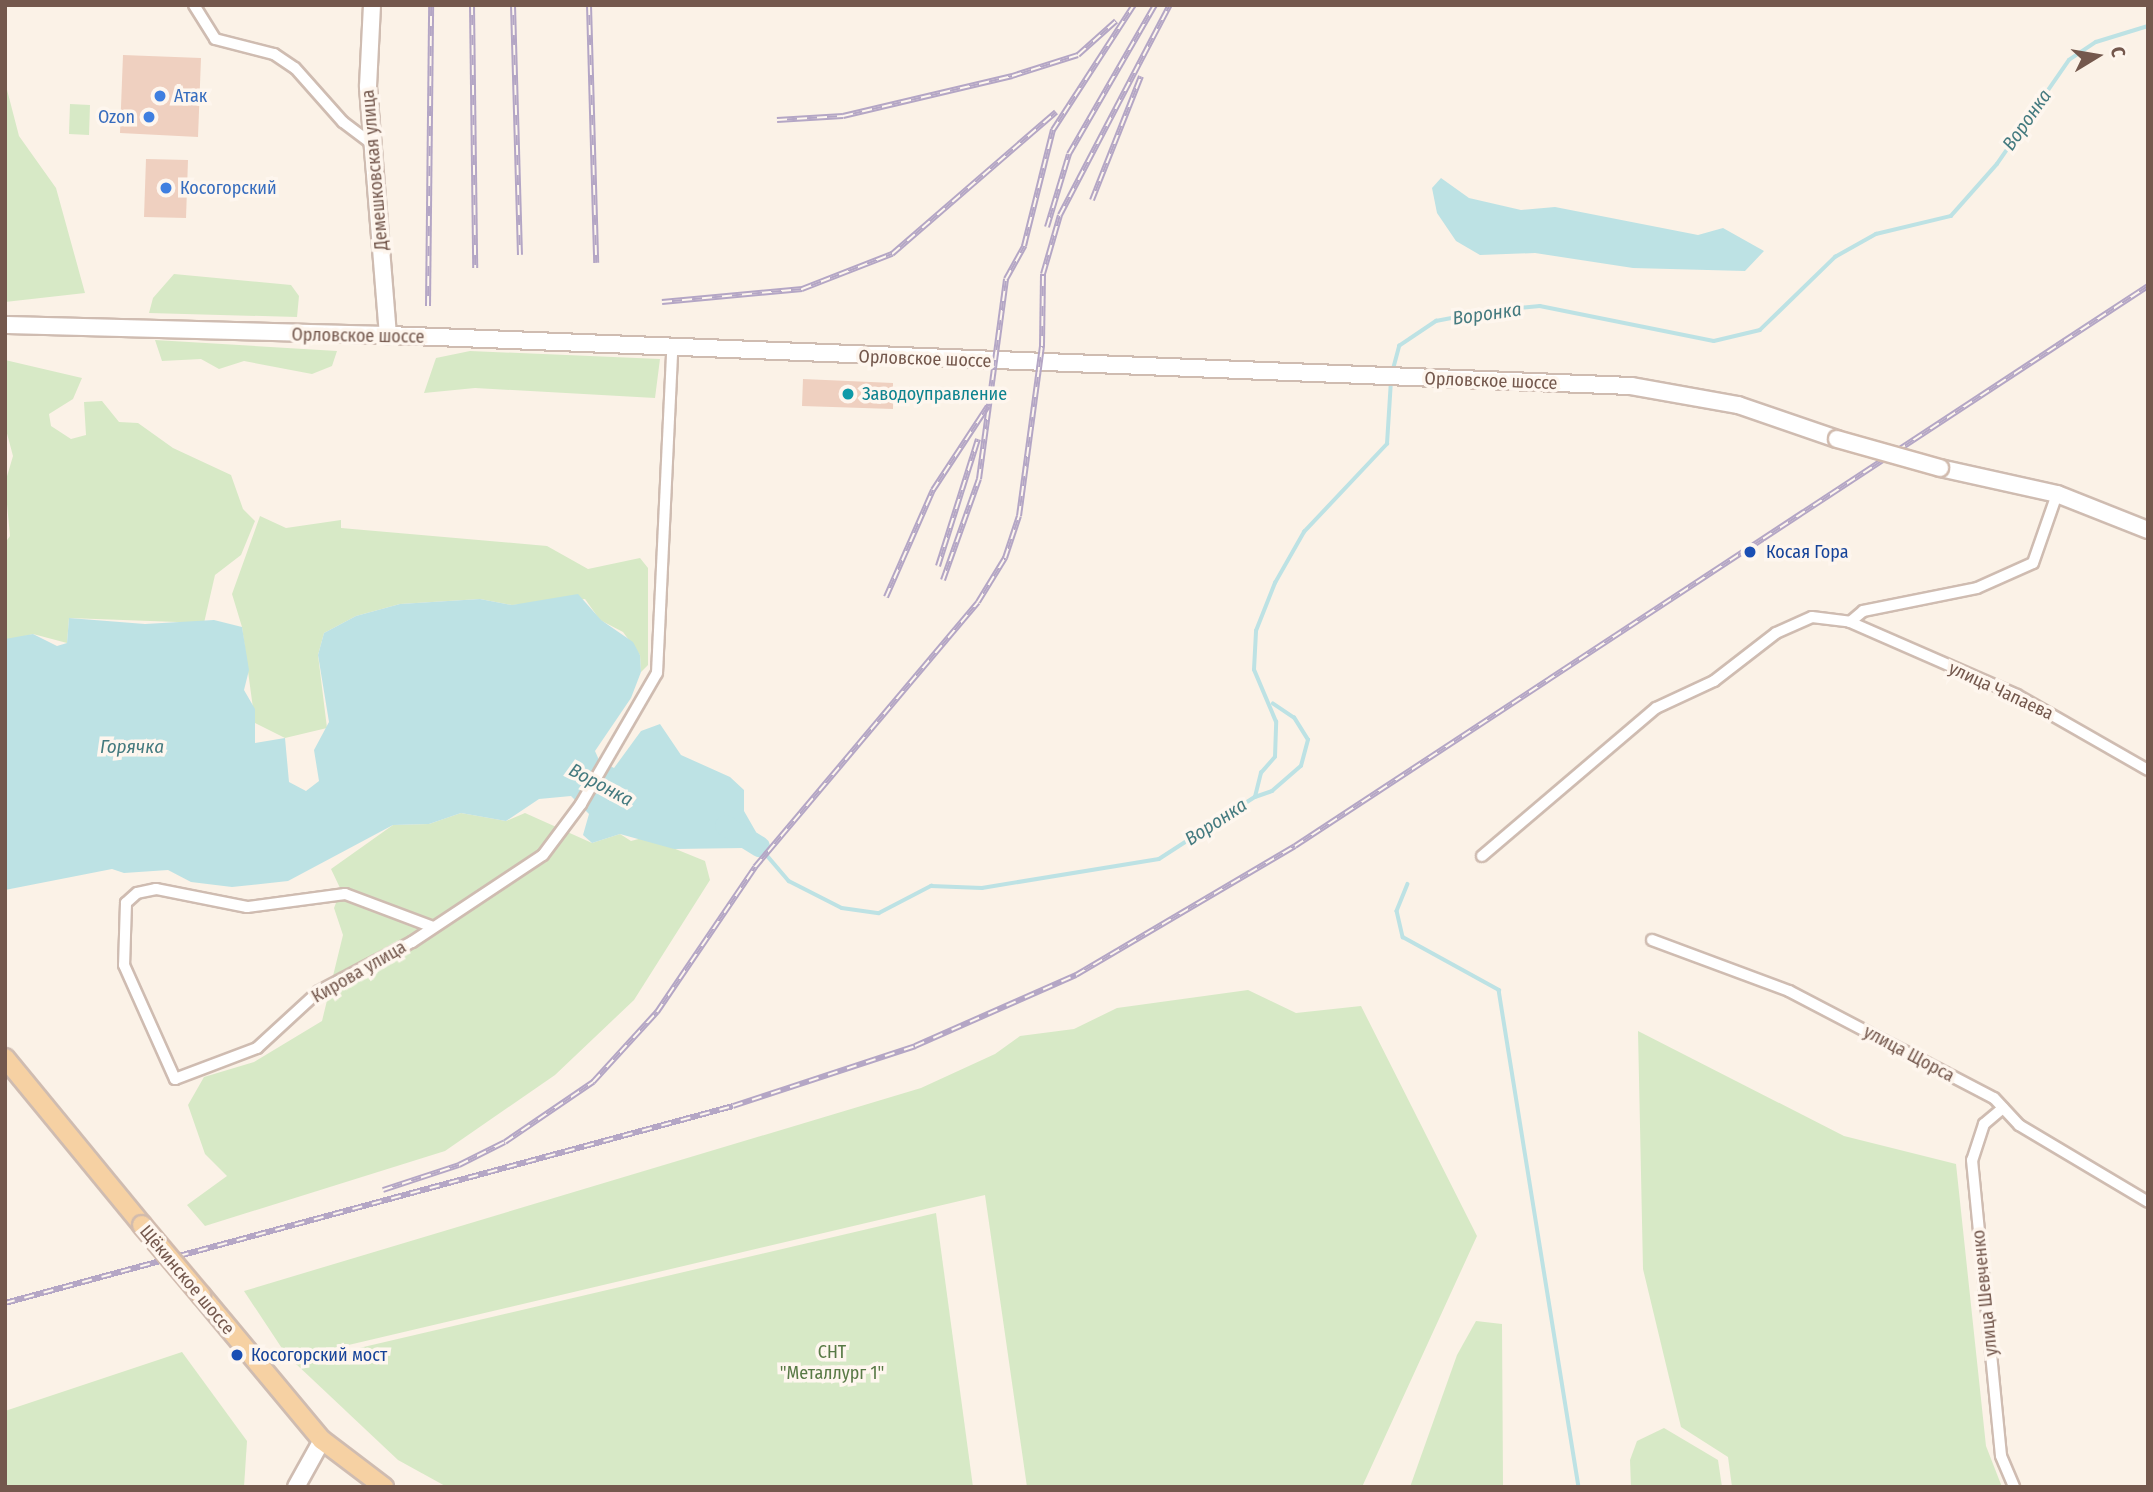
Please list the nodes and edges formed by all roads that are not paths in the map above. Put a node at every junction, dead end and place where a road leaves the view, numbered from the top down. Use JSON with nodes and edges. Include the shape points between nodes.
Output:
{"nodes":[{"id":1,"x":194,"y":5,"type":"edge"},
{"id":2,"x":372,"y":5,"type":"edge"},
{"id":3,"x":374,"y":145,"type":"junction"},
{"id":4,"x":5,"y":325,"type":"edge"},
{"id":5,"x":388,"y":335,"type":"junction"},
{"id":6,"x":672,"y":349,"type":"junction"},
{"id":7,"x":2057,"y":494,"type":"junction"},
{"id":8,"x":2148,"y":530,"type":"edge"},
{"id":9,"x":1850,"y":622,"type":"junction"},
{"id":10,"x":2148,"y":770,"type":"edge"},
{"id":11,"x":1482,"y":856,"type":"dead end"},
{"id":12,"x":433,"y":927,"type":"junction"},
{"id":13,"x":1652,"y":940,"type":"dead end"},
{"id":14,"x":5,"y":1058,"type":"edge"},
{"id":15,"x":2004,"y":1108,"type":"junction"},
{"id":16,"x":2148,"y":1202,"type":"edge"},
{"id":17,"x":322,"y":1440,"type":"junction"},
{"id":18,"x":296,"y":1487,"type":"edge"},
{"id":19,"x":384,"y":1487,"type":"edge"},
{"id":20,"x":2014,"y":1487,"type":"edge"}],
"edges":[{"from":1,"to":3,"type":"street","via":[[215,39],[274,54],[295,68],[342,122]]},
{"from":2,"to":3,"type":"main road","name":"Демешковская улица","via":[[368,88]]},
{"from":3,"to":5,"type":"main road","name":"Демешковская улица"},
{"from":4,"to":5,"type":"main road","name":"Орловское шоссе"},
{"from":5,"to":6,"type":"main road","name":"Орловское шоссе"},
{"from":6,"to":7,"type":"main road","name":"Орловское шоссе","bridge":true,"via":[[1632,386],[1738,405],[1940,468]]},
{"from":6,"to":12,"type":"street","name":"Кирова улица","via":[[657,673],[580,804],[542,855]]},
{"from":7,"to":8,"type":"main road","name":"Орловское шоссе"},
{"from":7,"to":9,"type":"street","via":[[2033,563],[2001,581],[1863,611]]},
{"from":9,"to":10,"type":"street","name":"улица Чапаева","via":[[2017,695]]},
{"from":9,"to":11,"type":"street","via":[[1823,617],[1793,625],[1714,681],[1671,698]]},
{"from":12,"to":12,"type":"street","name":"Кирова улица","via":[[319,991],[257,1048],[174,1079],[124,965],[122,922],[126,903],[137,893],[176,892],[247,907],[345,894]]},
{"from":13,"to":15,"type":"street","name":"улица Щорса","via":[[1789,991]]},
{"from":14,"to":17,"type":"main road","name":"Щёкинское шоссе","bridge":true},
{"from":15,"to":16,"type":"street","name":"улица Щорса","via":[[2020,1125]]},
{"from":15,"to":20,"type":"street","name":"улица Шевченко","via":[[1984,1124],[1972,1160],[2001,1456]]},
{"from":17,"to":18,"type":"main road"},
{"from":17,"to":19,"type":"main road","name":"Щёкинское шоссе"}]}
